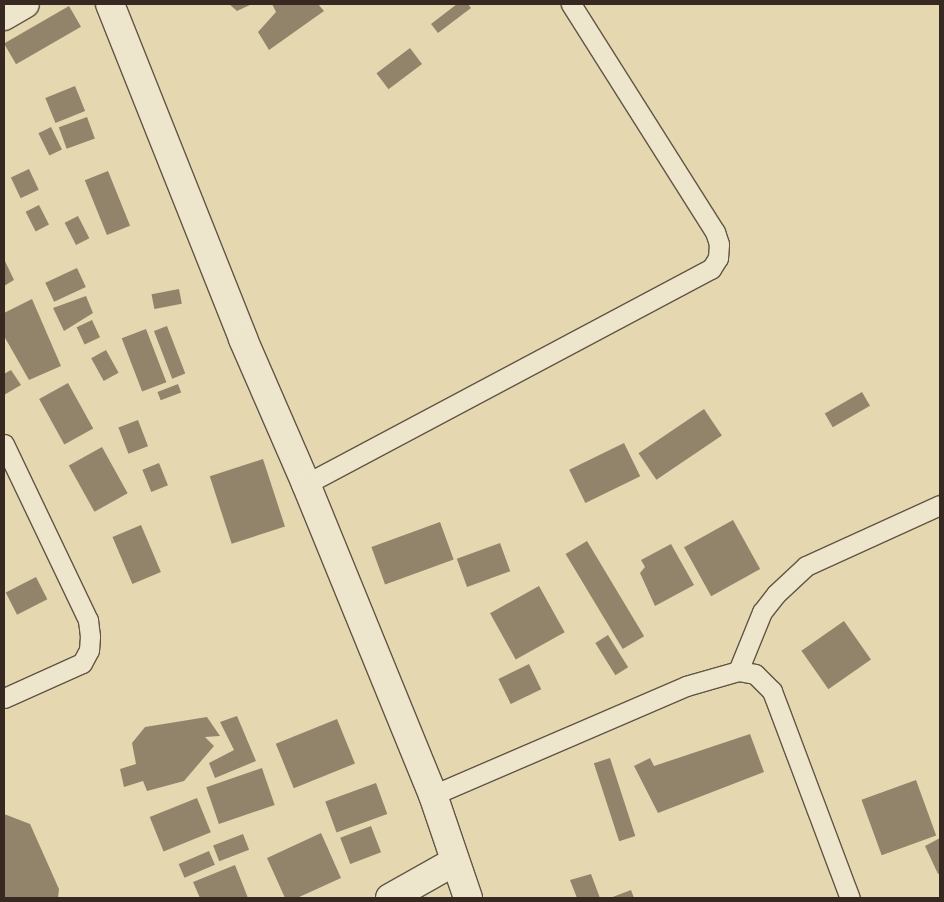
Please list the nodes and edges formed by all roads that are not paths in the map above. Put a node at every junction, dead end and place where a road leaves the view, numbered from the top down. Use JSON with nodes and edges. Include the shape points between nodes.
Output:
{"nodes":[{"id":1,"x":25,"y":4,"type":"edge"},
{"id":2,"x":110,"y":4,"type":"edge"},
{"id":3,"x":571,"y":4,"type":"edge"},
{"id":4,"x":4,"y":16,"type":"edge"},
{"id":5,"x":4,"y":444,"type":"edge"},
{"id":6,"x":306,"y":484,"type":"junction"},
{"id":7,"x":940,"y":505,"type":"edge"},
{"id":8,"x":738,"y":671,"type":"junction"},
{"id":9,"x":4,"y":698,"type":"edge"},
{"id":10,"x":433,"y":796,"type":"junction"},
{"id":11,"x":454,"y":862,"type":"junction"},
{"id":12,"x":390,"y":898,"type":"edge"},
{"id":13,"x":468,"y":898,"type":"edge"},
{"id":14,"x":850,"y":898,"type":"edge"}],
"edges":[{"from":1,"to":4,"type":"street"},
{"from":2,"to":6,"type":"street","via":[[243,339]]},
{"from":3,"to":6,"type":"street","via":[[715,232],[720,244],[718,258],[711,269]]},
{"from":5,"to":9,"type":"street","via":[[88,620],[90,636],[89,650],[82,663]]},
{"from":6,"to":10,"type":"street"},
{"from":7,"to":8,"type":"street","via":[[806,566],[762,612]]},
{"from":8,"to":10,"type":"street","via":[[686,686]]},
{"from":8,"to":14,"type":"street","via":[[755,674],[772,691]]},
{"from":10,"to":11,"type":"street"},
{"from":11,"to":12,"type":"street"},
{"from":11,"to":13,"type":"street"}]}
